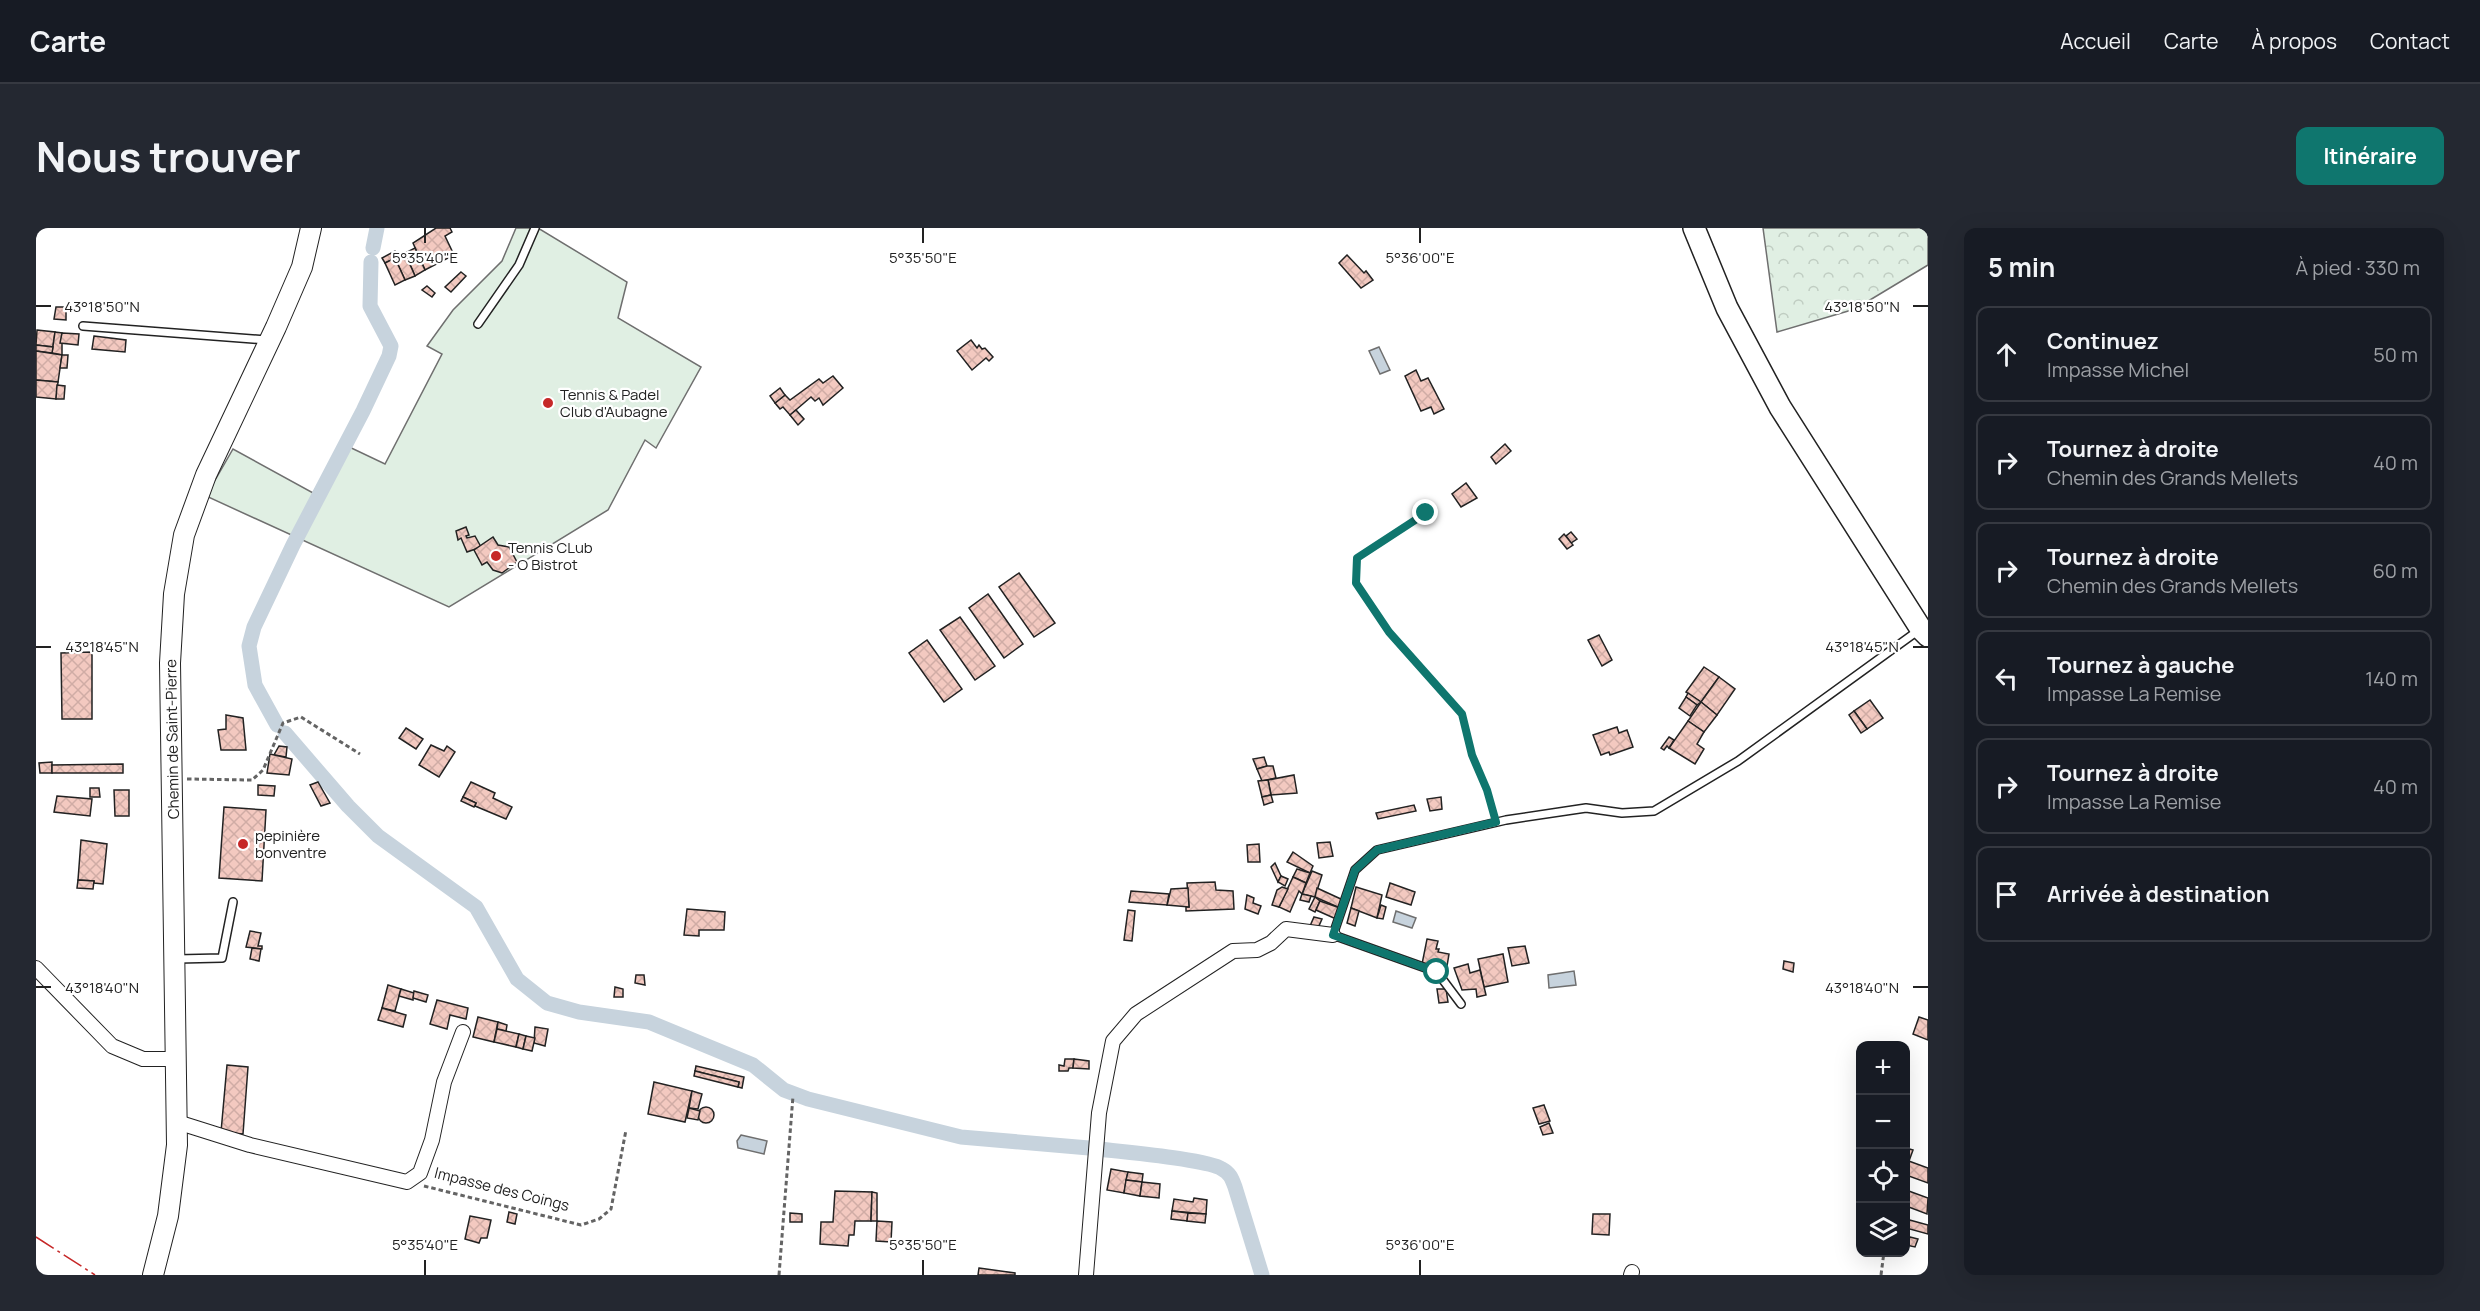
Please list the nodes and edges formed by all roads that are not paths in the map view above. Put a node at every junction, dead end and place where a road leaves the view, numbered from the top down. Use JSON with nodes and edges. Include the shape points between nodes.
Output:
{"nodes":[{"id":1,"x":311,"y":228,"type":"edge"},
{"id":2,"x":535,"y":228,"type":"edge"},
{"id":3,"x":1694,"y":228,"type":"edge"},
{"id":4,"x":478,"y":324,"type":"dead end"},
{"id":5,"x":83,"y":326,"type":"dead end"},
{"id":6,"x":270,"y":340,"type":"junction"},
{"id":7,"x":1925,"y":632,"type":"edge"},
{"id":8,"x":233,"y":902,"type":"dead end"},
{"id":9,"x":1333,"y":935,"type":"junction"},
{"id":10,"x":175,"y":959,"type":"junction"},
{"id":11,"x":36,"y":968,"type":"edge"},
{"id":12,"x":1461,"y":1004,"type":"dead end"},
{"id":13,"x":463,"y":1032,"type":"dead end"},
{"id":14,"x":177,"y":1059,"type":"junction"},
{"id":15,"x":177,"y":1122,"type":"junction"},
{"id":16,"x":153,"y":1275,"type":"edge"},
{"id":17,"x":1086,"y":1275,"type":"edge"}],
"edges":[{"from":1,"to":6,"type":"main road","name":"Chemin de Saint-Pierre","via":[[302,267]]},
{"from":2,"to":4,"type":"lane","via":[[519,265]]},
{"from":3,"to":7,"type":"main road","via":[[1727,308],[1780,407]]},
{"from":5,"to":6,"type":"lane"},
{"from":6,"to":10,"type":"main road","name":"Chemin de Saint-Pierre","via":[[206,475],[184,535],[174,594],[170,663]]},
{"from":7,"to":9,"type":"lane","via":[[1738,761],[1654,811],[1622,813],[1586,808],[1496,822],[1377,850],[1355,870]]},
{"from":8,"to":10,"type":"lane","via":[[222,958]]},
{"from":9,"to":12,"type":"lane","via":[[1437,972]]},
{"from":9,"to":17,"type":"street","via":[[1286,928],[1257,950],[1233,951],[1137,1014],[1113,1041],[1099,1113]]},
{"from":10,"to":14,"type":"main road","name":"Chemin de Saint-Pierre"},
{"from":11,"to":14,"type":"street","via":[[112,1047],[143,1059]]},
{"from":13,"to":15,"type":"street","name":"Impasse des Coings","via":[[444,1082],[432,1140],[420,1173],[407,1182],[249,1145]]},
{"from":14,"to":15,"type":"main road","name":"Chemin de Saint-Pierre"},
{"from":15,"to":16,"type":"main road","name":"Chemin de Saint-Pierre","via":[[168,1216]]}]}
